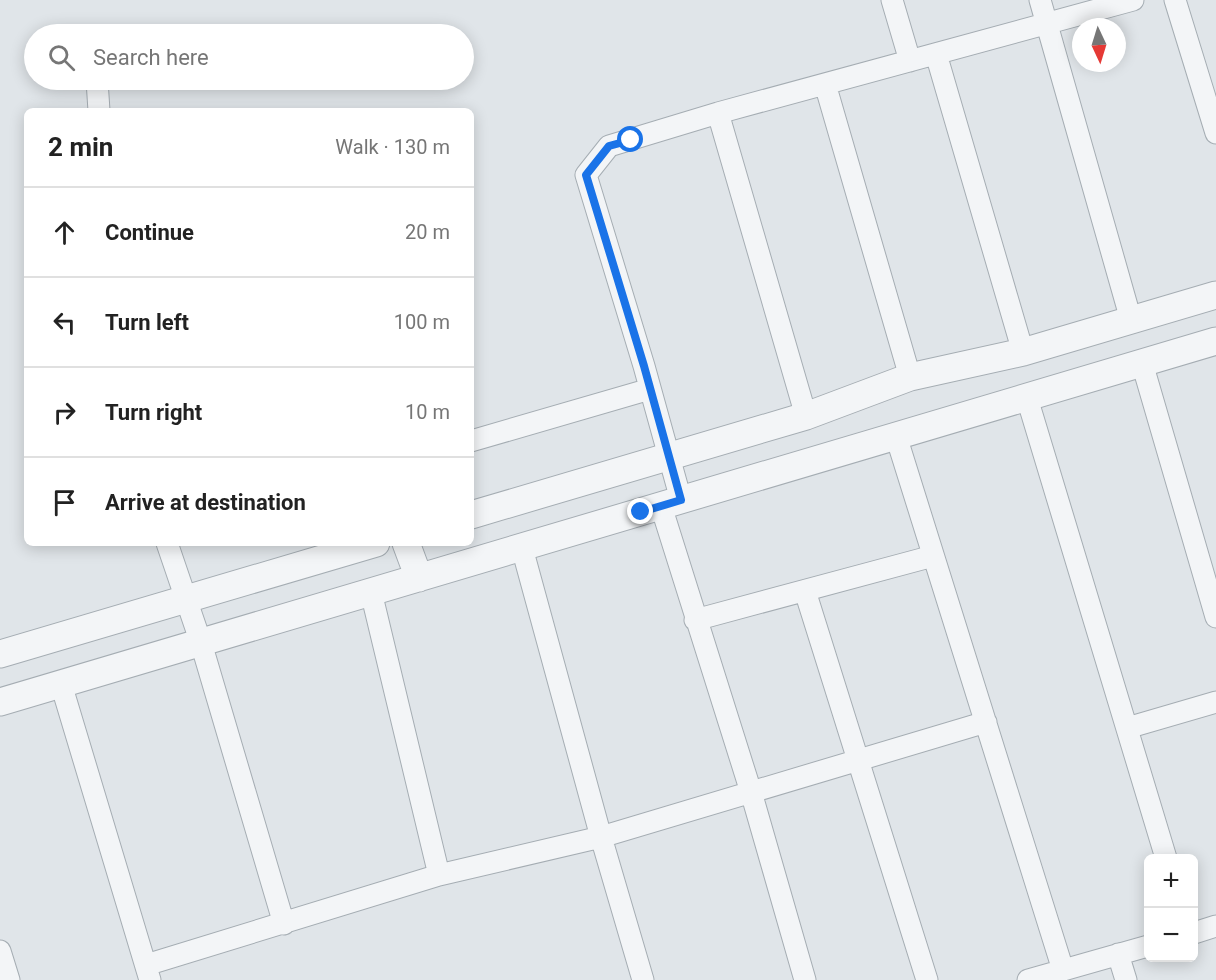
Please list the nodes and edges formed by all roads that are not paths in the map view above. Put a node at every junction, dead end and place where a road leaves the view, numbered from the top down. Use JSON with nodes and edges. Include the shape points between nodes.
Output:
{"nodes":[{"id":1,"x":892,"y":0,"type":"edge"},
{"id":2,"x":1040,"y":0,"type":"edge"},
{"id":3,"x":1133,"y":0,"type":"edge"},
{"id":4,"x":1175,"y":0,"type":"edge"},
{"id":5,"x":1047,"y":23,"type":"junction"},
{"id":6,"x":936,"y":54,"type":"junction"},
{"id":7,"x":910,"y":61,"type":"junction"},
{"id":8,"x":825,"y":84,"type":"junction"},
{"id":9,"x":98,"y":90,"type":"edge"},
{"id":10,"x":99,"y":108,"type":"edge"},
{"id":11,"x":718,"y":113,"type":"junction"},
{"id":12,"x":1216,"y":133,"type":"edge"},
{"id":13,"x":1216,"y":295,"type":"edge"},
{"id":14,"x":1131,"y":320,"type":"junction"},
{"id":15,"x":1216,"y":341,"type":"edge"},
{"id":16,"x":1023,"y":352,"type":"junction"},
{"id":17,"x":1142,"y":363,"type":"junction"},
{"id":18,"x":910,"y":377,"type":"junction"},
{"id":19,"x":650,"y":388,"type":"junction"},
{"id":20,"x":1027,"y":398,"type":"junction"},
{"id":21,"x":806,"y":416,"type":"junction"},
{"id":22,"x":896,"y":436,"type":"junction"},
{"id":23,"x":474,"y":440,"type":"edge"},
{"id":24,"x":669,"y":456,"type":"junction"},
{"id":25,"x":671,"y":503,"type":"junction"},
{"id":26,"x":474,"y":514,"type":"edge"},
{"id":27,"x":168,"y":546,"type":"edge"},
{"id":28,"x":366,"y":546,"type":"edge"},
{"id":29,"x":407,"y":546,"type":"edge"},
{"id":30,"x":522,"y":548,"type":"junction"},
{"id":31,"x":933,"y":556,"type":"junction"},
{"id":32,"x":419,"y":578,"type":"junction"},
{"id":33,"x":805,"y":591,"type":"junction"},
{"id":34,"x":371,"y":592,"type":"junction"},
{"id":35,"x":185,"y":599,"type":"junction"},
{"id":36,"x":1216,"y":617,"type":"edge"},
{"id":37,"x":695,"y":620,"type":"junction"},
{"id":38,"x":201,"y":643,"type":"junction"},
{"id":39,"x":0,"y":654,"type":"edge"},
{"id":40,"x":62,"y":684,"type":"junction"},
{"id":41,"x":0,"y":702,"type":"edge"},
{"id":42,"x":1216,"y":702,"type":"edge"},
{"id":43,"x":986,"y":722,"type":"junction"},
{"id":44,"x":1127,"y":728,"type":"junction"},
{"id":45,"x":857,"y":761,"type":"junction"},
{"id":46,"x":751,"y":792,"type":"junction"},
{"id":47,"x":601,"y":837,"type":"junction"},
{"id":48,"x":1165,"y":854,"type":"edge"},
{"id":49,"x":439,"y":875,"type":"junction"},
{"id":50,"x":284,"y":924,"type":"junction"},
{"id":51,"x":1216,"y":926,"type":"edge"},
{"id":52,"x":1198,"y":932,"type":"edge"},
{"id":53,"x":1144,"y":947,"type":"edge"},
{"id":54,"x":0,"y":951,"type":"edge"},
{"id":55,"x":1118,"y":954,"type":"junction"},
{"id":56,"x":1063,"y":970,"type":"junction"},
{"id":57,"x":148,"y":973,"type":"edge"},
{"id":58,"x":9,"y":980,"type":"edge"},
{"id":59,"x":643,"y":980,"type":"edge"},
{"id":60,"x":805,"y":980,"type":"edge"},
{"id":61,"x":927,"y":980,"type":"edge"},
{"id":62,"x":1028,"y":980,"type":"edge"},
{"id":63,"x":1126,"y":980,"type":"edge"}],
"edges":[{"from":1,"to":7,"type":"street"},
{"from":2,"to":5,"type":"street"},
{"from":3,"to":5,"type":"street"},
{"from":4,"to":12,"type":"street"},
{"from":5,"to":6,"type":"street"},
{"from":5,"to":14,"type":"street"},
{"from":6,"to":7,"type":"street"},
{"from":6,"to":16,"type":"street"},
{"from":7,"to":8,"type":"street"},
{"from":8,"to":11,"type":"street"},
{"from":8,"to":18,"type":"street"},
{"from":9,"to":10,"type":"street"},
{"from":11,"to":19,"type":"street","via":[[609,146],[586,175]]},
{"from":11,"to":21,"type":"street"},
{"from":13,"to":14,"type":"street"},
{"from":14,"to":16,"type":"street"},
{"from":15,"to":17,"type":"street"},
{"from":16,"to":18,"type":"street"},
{"from":17,"to":20,"type":"street"},
{"from":17,"to":36,"type":"street"},
{"from":18,"to":21,"type":"street"},
{"from":19,"to":23,"type":"street"},
{"from":19,"to":24,"type":"street"},
{"from":20,"to":22,"type":"street"},
{"from":20,"to":44,"type":"street"},
{"from":21,"to":24,"type":"street"},
{"from":22,"to":25,"type":"street"},
{"from":22,"to":31,"type":"street"},
{"from":24,"to":25,"type":"street"},
{"from":24,"to":26,"type":"street"},
{"from":25,"to":30,"type":"street"},
{"from":25,"to":37,"type":"street"},
{"from":27,"to":35,"type":"street"},
{"from":28,"to":35,"type":"street"},
{"from":29,"to":32,"type":"street"},
{"from":30,"to":32,"type":"street"},
{"from":30,"to":47,"type":"street"},
{"from":31,"to":33,"type":"street"},
{"from":31,"to":43,"type":"street"},
{"from":32,"to":34,"type":"street"},
{"from":33,"to":37,"type":"street"},
{"from":33,"to":45,"type":"street"},
{"from":34,"to":38,"type":"street"},
{"from":34,"to":49,"type":"street"},
{"from":35,"to":38,"type":"street"},
{"from":35,"to":39,"type":"street"},
{"from":37,"to":46,"type":"street"},
{"from":38,"to":40,"type":"street"},
{"from":38,"to":50,"type":"street"},
{"from":40,"to":41,"type":"street"},
{"from":40,"to":57,"type":"street"},
{"from":42,"to":44,"type":"street"},
{"from":43,"to":45,"type":"street"},
{"from":43,"to":56,"type":"street"},
{"from":44,"to":48,"type":"street"},
{"from":45,"to":46,"type":"street"},
{"from":45,"to":61,"type":"street"},
{"from":46,"to":47,"type":"street"},
{"from":46,"to":60,"type":"street"},
{"from":47,"to":49,"type":"street"},
{"from":47,"to":59,"type":"street"},
{"from":49,"to":50,"type":"street"},
{"from":50,"to":57,"type":"street"},
{"from":51,"to":52,"type":"street"},
{"from":53,"to":55,"type":"street"},
{"from":54,"to":58,"type":"street"},
{"from":55,"to":56,"type":"street"},
{"from":55,"to":63,"type":"street"},
{"from":56,"to":62,"type":"street"}]}
